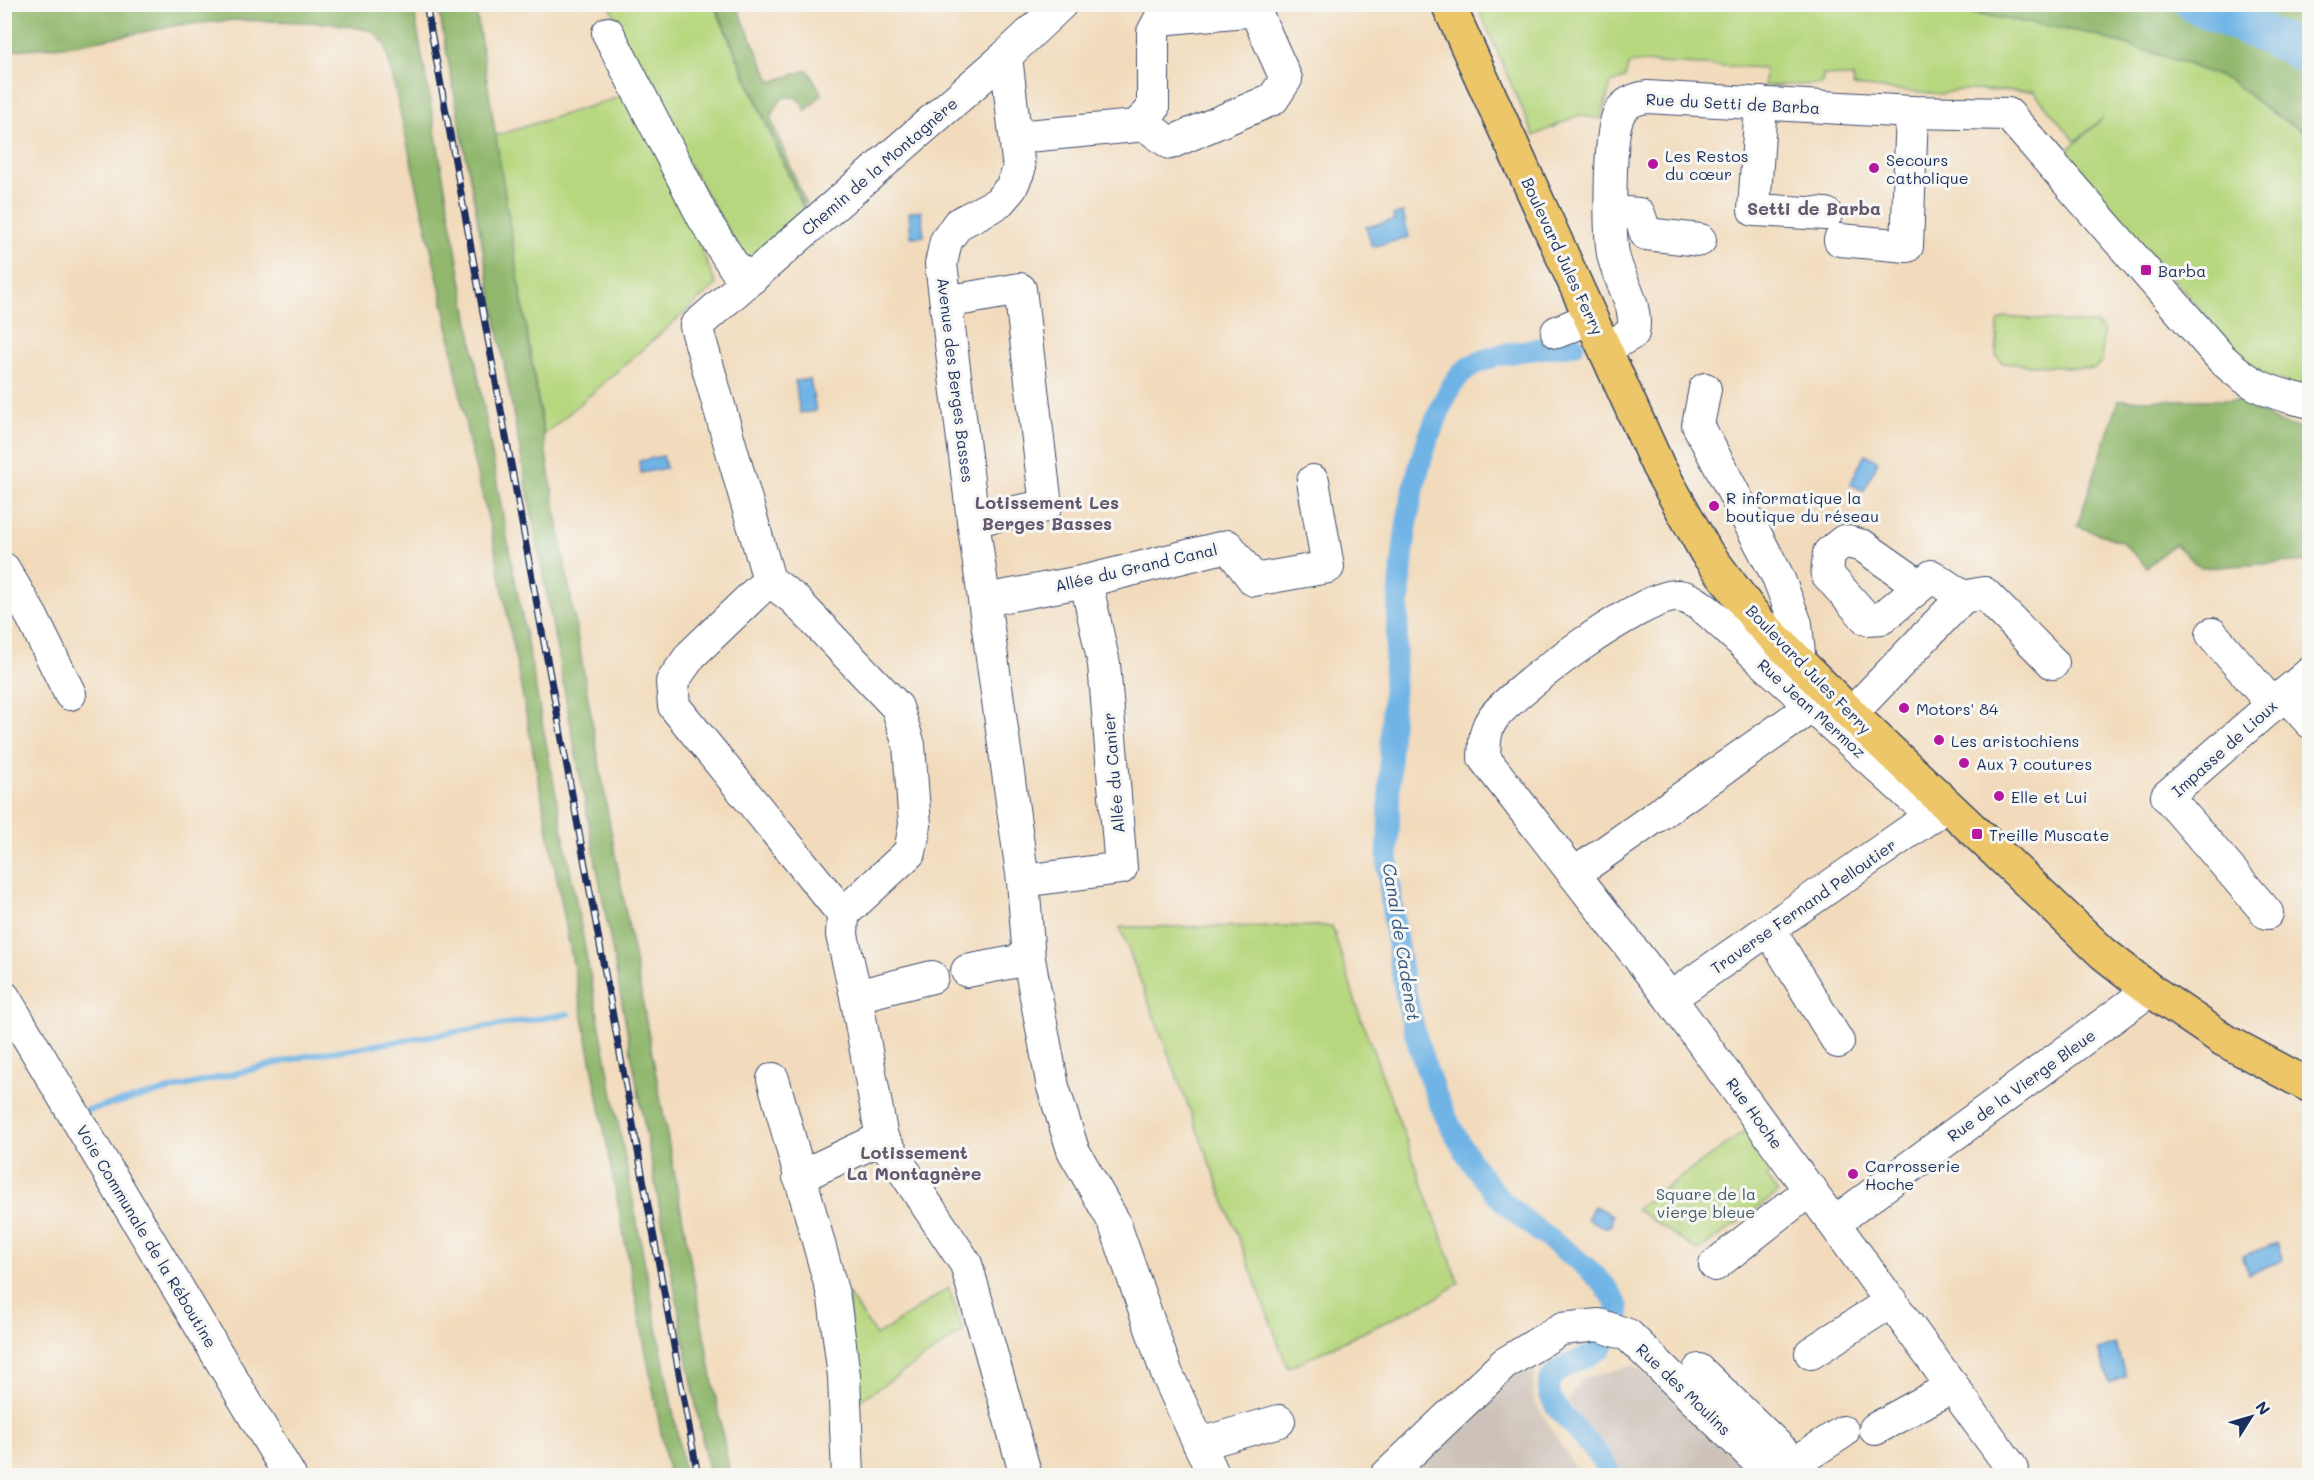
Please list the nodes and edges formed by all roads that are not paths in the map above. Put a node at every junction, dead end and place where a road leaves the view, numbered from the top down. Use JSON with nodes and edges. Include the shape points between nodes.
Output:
{"nodes":[{"id":1,"x":1061,"y":4,"type":"edge"},
{"id":2,"x":1448,"y":4,"type":"edge"},
{"id":3,"x":608,"y":33,"type":"dead end"},
{"id":4,"x":1006,"y":56,"type":"junction"},
{"id":5,"x":1761,"y":103,"type":"junction"},
{"id":6,"x":1912,"y":112,"type":"junction"},
{"id":7,"x":1141,"y":126,"type":"junction"},
{"id":8,"x":1016,"y":136,"type":"junction"},
{"id":9,"x":1611,"y":212,"type":"junction"},
{"id":10,"x":1700,"y":240,"type":"dead end"},
{"id":11,"x":752,"y":278,"type":"junction"},
{"id":12,"x":946,"y":302,"type":"junction"},
{"id":13,"x":1591,"y":318,"type":"junction"},
{"id":14,"x":1557,"y":332,"type":"dead end"},
{"id":15,"x":1605,"y":349,"type":"junction"},
{"id":16,"x":1705,"y":389,"type":"dead end"},
{"id":17,"x":2310,"y":402,"type":"edge"},
{"id":18,"x":1313,"y":481,"type":"dead end"},
{"id":19,"x":973,"y":520,"type":"junction"},
{"id":20,"x":4,"y":569,"type":"edge"},
{"id":21,"x":769,"y":580,"type":"junction"},
{"id":22,"x":1086,"y":581,"type":"junction"},
{"id":23,"x":1920,"y":586,"type":"dead end"},
{"id":24,"x":1963,"y":597,"type":"junction"},
{"id":25,"x":985,"y":600,"type":"junction"},
{"id":26,"x":2212,"y":634,"type":"dead end"},
{"id":27,"x":2053,"y":663,"type":"dead end"},
{"id":28,"x":1800,"y":664,"type":"junction"},
{"id":29,"x":2310,"y":673,"type":"edge"},
{"id":30,"x":69,"y":694,"type":"dead end"},
{"id":31,"x":2279,"y":700,"type":"junction"},
{"id":32,"x":1811,"y":707,"type":"junction"},
{"id":33,"x":1851,"y":714,"type":"junction"},
{"id":34,"x":2310,"y":722,"type":"edge"},
{"id":35,"x":1484,"y":758,"type":"joint"},
{"id":36,"x":1940,"y":808,"type":"junction"},
{"id":37,"x":1574,"y":874,"type":"junction"},
{"id":38,"x":1023,"y":881,"type":"junction"},
{"id":39,"x":2267,"y":913,"type":"dead end"},
{"id":40,"x":843,"y":914,"type":"junction"},
{"id":41,"x":1769,"y":929,"type":"junction"},
{"id":42,"x":1029,"y":959,"type":"junction"},
{"id":43,"x":967,"y":970,"type":"dead end"},
{"id":44,"x":932,"y":977,"type":"dead end"},
{"id":45,"x":2150,"y":990,"type":"junction"},
{"id":46,"x":856,"y":996,"type":"junction"},
{"id":47,"x":4,"y":997,"type":"edge"},
{"id":48,"x":1670,"y":998,"type":"junction"},
{"id":49,"x":1838,"y":1042,"type":"dead end"},
{"id":50,"x":773,"y":1079,"type":"dead end"},
{"id":51,"x":2310,"y":1086,"type":"edge"},
{"id":52,"x":882,"y":1138,"type":"junction"},
{"id":53,"x":799,"y":1177,"type":"junction"},
{"id":54,"x":1811,"y":1189,"type":"junction"},
{"id":55,"x":1835,"y":1222,"type":"junction"},
{"id":56,"x":1715,"y":1265,"type":"dead end"},
{"id":57,"x":1892,"y":1302,"type":"junction"},
{"id":58,"x":1811,"y":1353,"type":"dead end"},
{"id":59,"x":1699,"y":1370,"type":"dead end"},
{"id":60,"x":1953,"y":1386,"type":"junction"},
{"id":61,"x":1280,"y":1421,"type":"dead end"},
{"id":62,"x":1875,"y":1429,"type":"dead end"},
{"id":63,"x":1843,"y":1432,"type":"dead end"},
{"id":64,"x":1199,"y":1444,"type":"junction"},
{"id":65,"x":1785,"y":1471,"type":"edge"},
{"id":66,"x":291,"y":1476,"type":"edge"},
{"id":67,"x":849,"y":1476,"type":"edge"},
{"id":68,"x":1026,"y":1476,"type":"edge"},
{"id":69,"x":1214,"y":1476,"type":"edge"},
{"id":70,"x":1386,"y":1476,"type":"edge"},
{"id":71,"x":2014,"y":1476,"type":"edge"}],
"edges":[{"from":1,"to":4,"type":"street","name":"Chemin de la Montagnère"},
{"from":2,"to":13,"type":"main road","name":"Boulevard Jules Ferry"},
{"from":3,"to":11,"type":"street","via":[[704,219],[735,268]]},
{"from":4,"to":8,"type":"street","name":"Avenue des Berges Basses"},
{"from":4,"to":11,"type":"street","name":"Chemin de la Montagnère"},
{"from":5,"to":6,"type":"street","name":"Rue du Setti de Barba"},
{"from":5,"to":6,"type":"street","via":[[1754,210],[1907,246]]},
{"from":5,"to":9,"type":"street","name":"Rue du Setti de Barba","via":[[1647,97],[1626,105],[1618,116],[1614,133]]},
{"from":6,"to":17,"type":"street","name":"Rue du Setti de Barba","via":[[2008,114],[2244,380],[2266,392]]},
{"from":7,"to":7,"type":"street","via":[[1170,143],[1274,99],[1286,79],[1255,10],[1160,19],[1152,32],[1154,109]]},
{"from":7,"to":8,"type":"street"},
{"from":8,"to":12,"type":"street","name":"Avenue des Berges Basses","via":[[1019,170],[1011,188],[998,203],[958,224],[946,241],[941,264]]},
{"from":9,"to":10,"type":"street","via":[[1639,214],[1646,234]]},
{"from":9,"to":15,"type":"street","name":"Rue du Setti de Barba","via":[[1614,256],[1636,318],[1633,333]]},
{"from":11,"to":21,"type":"street","name":"Chemin de la Montagnère","via":[[696,326]]},
{"from":12,"to":19,"type":"street","name":"Avenue des Berges Basses"},
{"from":12,"to":19,"type":"street","via":[[1020,289],[1046,506]]},
{"from":13,"to":14,"type":"street"},
{"from":13,"to":15,"type":"main road","name":"Boulevard Jules Ferry"},
{"from":15,"to":28,"type":"main road","name":"Boulevard Jules Ferry","via":[[1658,466],[1706,552],[1758,621]]},
{"from":16,"to":28,"type":"street","via":[[1698,425],[1778,577],[1796,624]]},
{"from":18,"to":22,"type":"street","name":"Allée du Grand Canal","via":[[1328,567],[1254,580],[1228,546]]},
{"from":19,"to":25,"type":"street","name":"Avenue des Berges Basses"},
{"from":20,"to":30,"type":"street","via":[[32,616]]},
{"from":21,"to":40,"type":"street","via":[[794,598],[897,707],[909,745],[915,825],[910,852]]},
{"from":21,"to":40,"type":"street","via":[[691,655],[672,682],[674,705]]},
{"from":22,"to":25,"type":"street","name":"Allée du Grand Canal"},
{"from":22,"to":38,"type":"street","name":"Allée du Canier","via":[[1104,664],[1121,868]]},
{"from":23,"to":24,"type":"street","via":[[1932,576]]},
{"from":24,"to":27,"type":"street","via":[[1984,593]]},
{"from":24,"to":33,"type":"street"},
{"from":25,"to":38,"type":"street","name":"Avenue des Berges Basses"},
{"from":26,"to":31,"type":"street"},
{"from":28,"to":33,"type":"main road","name":"Boulevard Jules Ferry"},
{"from":29,"to":31,"type":"street"},
{"from":31,"to":34,"type":"street","name":"Impasse de Lioux"},
{"from":31,"to":39,"type":"street","name":"Impasse de Lioux","via":[[2168,796]]},
{"from":32,"to":35,"type":"street","name":"Rue Jean Mermoz","via":[[1696,602],[1678,596],[1662,598],[1616,622],[1507,702],[1485,734]]},
{"from":32,"to":36,"type":"street","name":"Rue Jean Mermoz","via":[[1910,796]]},
{"from":32,"to":37,"type":"street"},
{"from":33,"to":36,"type":"main road","name":"Boulevard Jules Ferry"},
{"from":35,"to":37,"type":"street","name":"Rue Hoche"},
{"from":36,"to":41,"type":"street","name":"Traverse Fernand Pelloutier"},
{"from":36,"to":45,"type":"main road","name":"Boulevard Jules Ferry"},
{"from":37,"to":48,"type":"street","name":"Rue Hoche"},
{"from":38,"to":42,"type":"street","name":"Avenue des Berges Basses"},
{"from":40,"to":46,"type":"street","via":[[842,935]]},
{"from":41,"to":48,"type":"street","name":"Traverse Fernand Pelloutier"},
{"from":41,"to":49,"type":"street"},
{"from":42,"to":43,"type":"street"},
{"from":42,"to":64,"type":"street","name":"Avenue des Berges Basses","via":[[1053,1087],[1073,1150],[1114,1222],[1167,1374]]},
{"from":44,"to":46,"type":"street"},
{"from":45,"to":51,"type":"main road","name":"Boulevard Jules Ferry","via":[[2224,1040]]},
{"from":45,"to":55,"type":"street","name":"Rue de la Vierge Bleue"},
{"from":46,"to":52,"type":"street"},
{"from":47,"to":66,"type":"street","name":"Voie Communale de la Réboutine"},
{"from":48,"to":54,"type":"street","name":"Rue Hoche"},
{"from":50,"to":53,"type":"street"},
{"from":52,"to":53,"type":"street"},
{"from":52,"to":68,"type":"street","via":[[966,1264]]},
{"from":53,"to":67,"type":"street","via":[[834,1298],[844,1376]]},
{"from":54,"to":55,"type":"street","name":"Rue Hoche"},
{"from":54,"to":56,"type":"street"},
{"from":55,"to":57,"type":"street","name":"Rue Hoche"},
{"from":57,"to":58,"type":"street"},
{"from":57,"to":60,"type":"street","name":"Rue Hoche"},
{"from":59,"to":65,"type":"street"},
{"from":60,"to":62,"type":"street"},
{"from":60,"to":71,"type":"street","name":"Rue Hoche"},
{"from":61,"to":64,"type":"street"},
{"from":63,"to":65,"type":"street"},
{"from":64,"to":69,"type":"street","name":"Avenue des Berges Basses"},
{"from":65,"to":70,"type":"street","name":"Rue des Moulins","via":[[1628,1335],[1599,1325],[1561,1329],[1504,1365]]}]}
